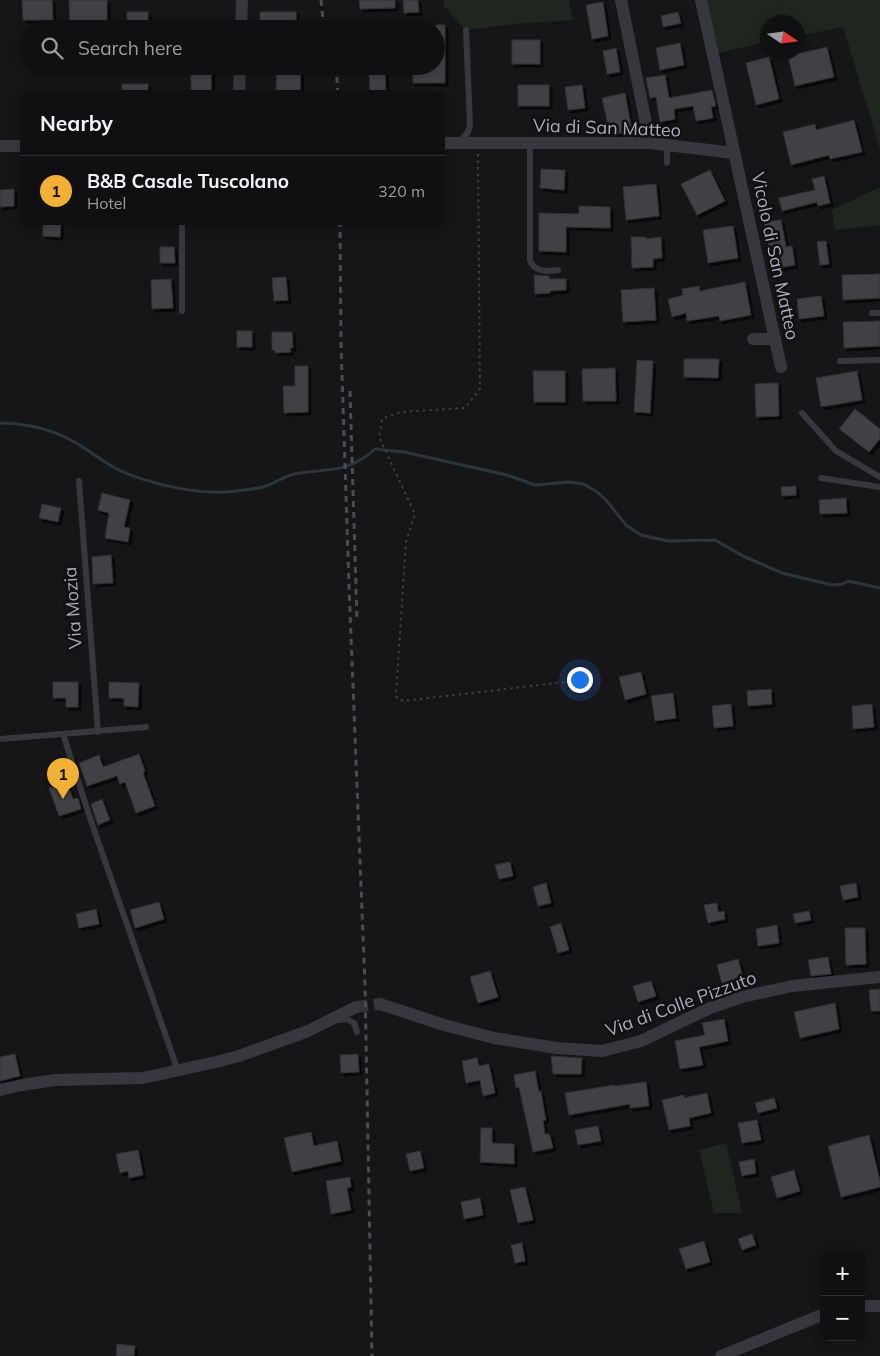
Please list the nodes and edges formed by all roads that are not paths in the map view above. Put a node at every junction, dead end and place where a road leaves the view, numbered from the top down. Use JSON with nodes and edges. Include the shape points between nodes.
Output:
{"nodes":[{"id":1,"x":242,"y":0,"type":"edge"},
{"id":2,"x":621,"y":0,"type":"edge"},
{"id":3,"x":701,"y":0,"type":"edge"},
{"id":4,"x":241,"y":20,"type":"edge"},
{"id":5,"x":466,"y":30,"type":"dead end"},
{"id":6,"x":240,"y":75,"type":"edge"},
{"id":7,"x":239,"y":90,"type":"edge"},
{"id":8,"x":445,"y":143,"type":"edge"},
{"id":9,"x":459,"y":143,"type":"junction"},
{"id":10,"x":530,"y":143,"type":"junction"},
{"id":11,"x":650,"y":143,"type":"junction"},
{"id":12,"x":667,"y":145,"type":"junction"},
{"id":13,"x":0,"y":146,"type":"edge"},
{"id":14,"x":20,"y":146,"type":"edge"},
{"id":15,"x":734,"y":153,"type":"junction"},
{"id":16,"x":668,"y":163,"type":"dead end"},
{"id":17,"x":182,"y":225,"type":"edge"},
{"id":18,"x":558,"y":270,"type":"dead end"},
{"id":19,"x":182,"y":312,"type":"dead end"},
{"id":20,"x":872,"y":313,"type":"dead end"},
{"id":21,"x":880,"y":313,"type":"edge"},
{"id":22,"x":775,"y":338,"type":"junction"},
{"id":23,"x":752,"y":339,"type":"dead end"},
{"id":24,"x":880,"y":360,"type":"edge"},
{"id":25,"x":840,"y":361,"type":"dead end"},
{"id":26,"x":781,"y":367,"type":"dead end"},
{"id":27,"x":802,"y":413,"type":"dead end"},
{"id":28,"x":880,"y":477,"type":"edge"},
{"id":29,"x":821,"y":478,"type":"dead end"},
{"id":30,"x":78,"y":481,"type":"dead end"},
{"id":31,"x":880,"y":487,"type":"edge"},
{"id":32,"x":146,"y":727,"type":"dead end"},
{"id":33,"x":98,"y":732,"type":"junction"},
{"id":34,"x":63,"y":734,"type":"junction"},
{"id":35,"x":0,"y":739,"type":"edge"},
{"id":36,"x":880,"y":977,"type":"edge"},
{"id":37,"x":380,"y":1004,"type":"tunnel mouth"},
{"id":38,"x":356,"y":1007,"type":"tunnel mouth"},
{"id":39,"x":328,"y":1021,"type":"junction"},
{"id":40,"x":357,"y":1032,"type":"dead end"},
{"id":41,"x":178,"y":1071,"type":"junction"},
{"id":42,"x":0,"y":1090,"type":"edge"},
{"id":43,"x":865,"y":1306,"type":"edge"},
{"id":44,"x":880,"y":1306,"type":"edge"},
{"id":45,"x":820,"y":1316,"type":"edge"},
{"id":46,"x":721,"y":1356,"type":"edge"}],
"edges":[{"from":1,"to":4,"type":"street"},
{"from":2,"to":11,"type":"street"},
{"from":3,"to":15,"type":"street"},
{"from":5,"to":9,"type":"lane","via":[[470,125]]},
{"from":6,"to":7,"type":"street"},
{"from":8,"to":9,"type":"street","name":"Via di San Matteo"},
{"from":9,"to":10,"type":"street","name":"Via di San Matteo"},
{"from":10,"to":11,"type":"street","name":"Via di San Matteo"},
{"from":10,"to":18,"type":"lane","via":[[531,265],[542,271]]},
{"from":11,"to":12,"type":"street","name":"Via di San Matteo"},
{"from":12,"to":15,"type":"street","name":"Via di San Matteo"},
{"from":12,"to":16,"type":"lane"},
{"from":13,"to":14,"type":"street"},
{"from":15,"to":22,"type":"street","name":"Vicolo di San Matteo"},
{"from":17,"to":19,"type":"lane"},
{"from":20,"to":21,"type":"lane"},
{"from":22,"to":23,"type":"street"},
{"from":22,"to":26,"type":"street","name":"Vicolo di San Matteo"},
{"from":24,"to":25,"type":"lane"},
{"from":27,"to":28,"type":"lane","via":[[836,451]]},
{"from":29,"to":31,"type":"lane"},
{"from":30,"to":33,"type":"lane","name":"Via Mozia"},
{"from":32,"to":33,"type":"lane"},
{"from":33,"to":34,"type":"lane"},
{"from":34,"to":35,"type":"lane"},
{"from":34,"to":41,"type":"lane","via":[[87,819]]},
{"from":36,"to":37,"type":"street","name":"Via di Colle Pizzuto","via":[[792,986],[742,997],[710,1008],[641,1041],[602,1051],[494,1038]]},
{"from":38,"to":39,"type":"street"},
{"from":39,"to":40,"type":"lane","via":[[351,1021]]},
{"from":39,"to":41,"type":"street","via":[[239,1056]]},
{"from":41,"to":42,"type":"street","via":[[135,1078],[48,1081]]},
{"from":43,"to":44,"type":"street"},
{"from":45,"to":46,"type":"street"}]}
